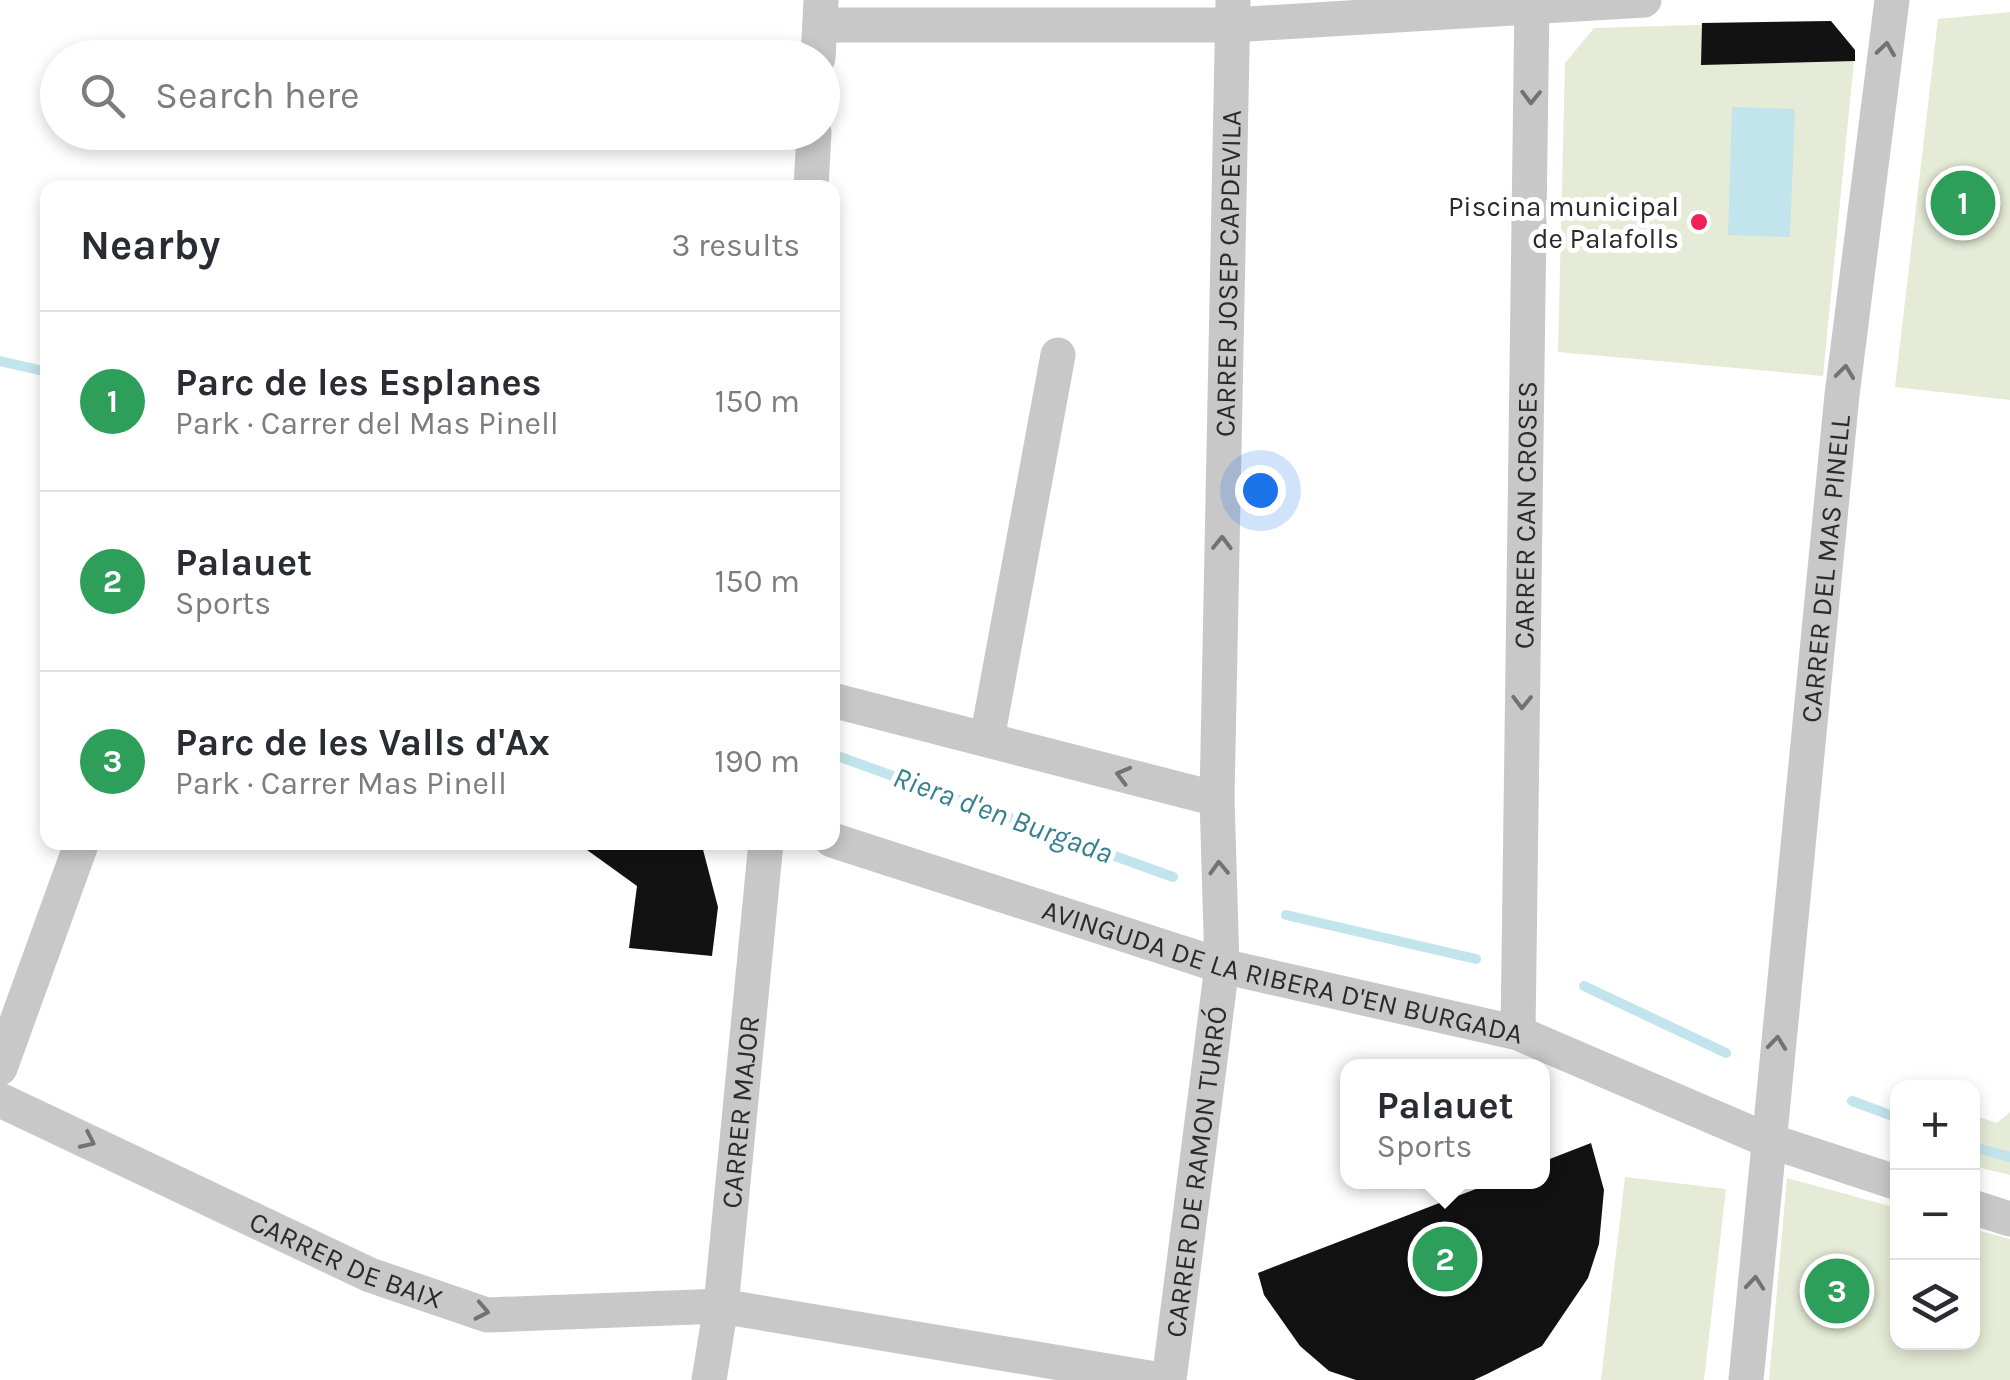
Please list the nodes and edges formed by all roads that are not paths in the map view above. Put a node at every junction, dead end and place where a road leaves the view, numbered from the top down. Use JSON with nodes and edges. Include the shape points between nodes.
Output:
{"nodes":[{"id":1,"x":1644,"y":0,"type":"edge"},
{"id":2,"x":1892,"y":0,"type":"edge"},
{"id":3,"x":1532,"y":4,"type":"edge"},
{"id":4,"x":1232,"y":12,"type":"edge"},
{"id":5,"x":820,"y":28,"type":"edge"},
{"id":6,"x":813,"y":150,"type":"edge"},
{"id":7,"x":811,"y":180,"type":"edge"},
{"id":8,"x":1058,"y":355,"type":"dead end"},
{"id":9,"x":840,"y":702,"type":"edge"},
{"id":10,"x":986,"y":739,"type":"junction"},
{"id":11,"x":1218,"y":799,"type":"junction"},
{"id":12,"x":840,"y":843,"type":"edge"},
{"id":13,"x":79,"y":850,"type":"edge"},
{"id":14,"x":765,"y":850,"type":"edge"},
{"id":15,"x":1222,"y":966,"type":"junction"},
{"id":16,"x":1518,"y":1033,"type":"junction"},
{"id":17,"x":0,"y":1068,"type":"edge"},
{"id":18,"x":0,"y":1100,"type":"edge"},
{"id":19,"x":1767,"y":1140,"type":"junction"},
{"id":20,"x":1890,"y":1180,"type":"edge"},
{"id":21,"x":1980,"y":1210,"type":"edge"},
{"id":22,"x":2010,"y":1219,"type":"edge"},
{"id":23,"x":721,"y":1306,"type":"junction"},
{"id":24,"x":709,"y":1380,"type":"edge"},
{"id":25,"x":1161,"y":1380,"type":"edge"},
{"id":26,"x":1169,"y":1380,"type":"edge"},
{"id":27,"x":1746,"y":1380,"type":"edge"}],
"edges":[{"from":1,"to":3,"type":"street"},
{"from":19,"to":2,"type":"street","name":"CARRER DEL MAS PINELL","one_way":true,"via":[[1842,395]]},
{"from":3,"to":4,"type":"street"},
{"from":3,"to":16,"type":"street","name":"CARRER CAN CROSES","one_way":true},
{"from":4,"to":5,"type":"street"},
{"from":11,"to":4,"type":"street","name":"CARRER JOSEP CAPDEVILA","one_way":true},
{"from":6,"to":7,"type":"street"},
{"from":8,"to":10,"type":"street"},
{"from":9,"to":10,"type":"street"},
{"from":11,"to":10,"type":"street","one_way":true},
{"from":15,"to":11,"type":"street","name":"CARRER JOSEP CAPDEVILA","one_way":true},
{"from":12,"to":15,"type":"street","name":"AVINGUDA DE LA RIBERA D'EN BURGADA"},
{"from":13,"to":17,"type":"street"},
{"from":14,"to":23,"type":"street","name":"CARRER MAJOR"},
{"from":15,"to":16,"type":"street","name":"AVINGUDA DE LA RIBERA D'EN BURGADA"},
{"from":15,"to":26,"type":"street","name":"CARRER DE RAMON TURRÓ"},
{"from":16,"to":19,"type":"street","name":"AVINGUDA DE LA RIBERA D'EN BURGADA"},
{"from":18,"to":23,"type":"street","name":"CARRER DE BAIX","one_way":true,"via":[[370,1275],[487,1315]]},
{"from":19,"to":20,"type":"street","name":"AVINGUDA DE LA RIBERA D'EN BURGADA"},
{"from":27,"to":19,"type":"street","name":"CARRER DEL MAS PINELL","one_way":true},
{"from":21,"to":22,"type":"street"},
{"from":23,"to":24,"type":"street","name":"CARRER MAJOR"},
{"from":23,"to":25,"type":"street","name":"CARRER DE BAIX"}]}
